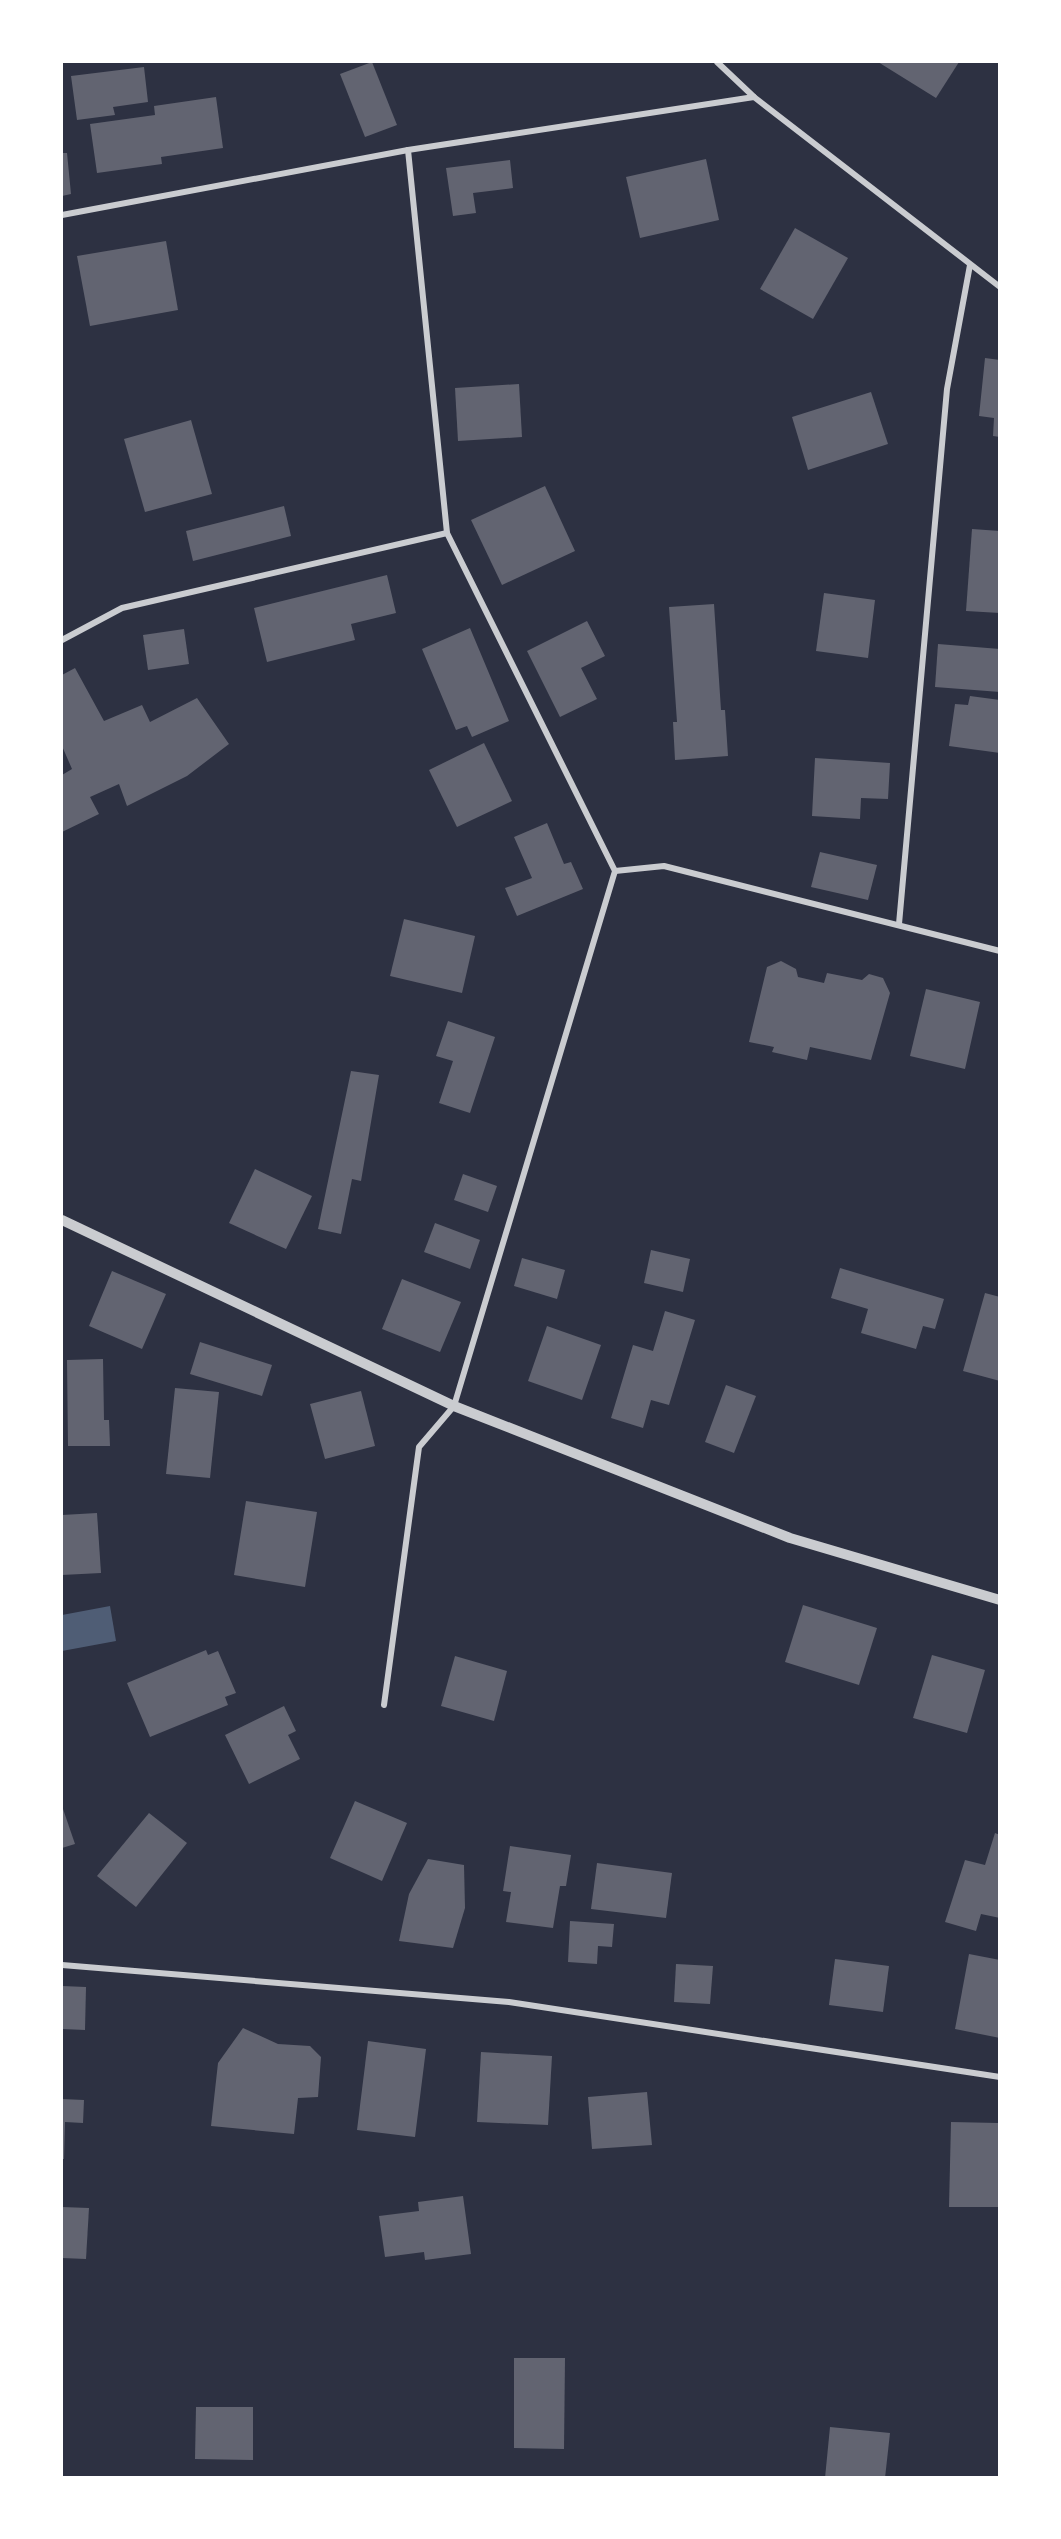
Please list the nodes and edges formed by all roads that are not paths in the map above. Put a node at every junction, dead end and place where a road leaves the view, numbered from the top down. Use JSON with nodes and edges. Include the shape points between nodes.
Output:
{"nodes":[{"id":1,"x":717,"y":62,"type":"edge"},
{"id":2,"x":754,"y":97,"type":"junction"},
{"id":3,"x":408,"y":150,"type":"junction"},
{"id":4,"x":62,"y":215,"type":"edge"},
{"id":5,"x":970,"y":266,"type":"junction"},
{"id":6,"x":999,"y":287,"type":"edge"},
{"id":7,"x":447,"y":533,"type":"junction"},
{"id":8,"x":62,"y":640,"type":"edge"},
{"id":9,"x":615,"y":871,"type":"junction"},
{"id":10,"x":899,"y":924,"type":"junction"},
{"id":11,"x":999,"y":951,"type":"edge"},
{"id":12,"x":62,"y":1220,"type":"edge"},
{"id":13,"x":454,"y":1406,"type":"junction"},
{"id":14,"x":999,"y":1600,"type":"edge"},
{"id":15,"x":384,"y":1705,"type":"dead end"},
{"id":16,"x":62,"y":1965,"type":"edge"},
{"id":17,"x":999,"y":2078,"type":"edge"}],
"edges":[{"from":1,"to":2,"type":"street"},
{"from":2,"to":3,"type":"street"},
{"from":2,"to":5,"type":"street"},
{"from":3,"to":4,"type":"street"},
{"from":3,"to":7,"type":"street"},
{"from":5,"to":6,"type":"street"},
{"from":5,"to":10,"type":"street","via":[[947,388]]},
{"from":7,"to":8,"type":"street","via":[[122,608]]},
{"from":7,"to":9,"type":"street"},
{"from":9,"to":10,"type":"street","via":[[664,866]]},
{"from":9,"to":13,"type":"street"},
{"from":10,"to":11,"type":"street"},
{"from":12,"to":13,"type":"street"},
{"from":13,"to":14,"type":"street","via":[[790,1538]]},
{"from":13,"to":15,"type":"street","via":[[419,1447]]},
{"from":16,"to":17,"type":"street","via":[[509,2002]]}]}
